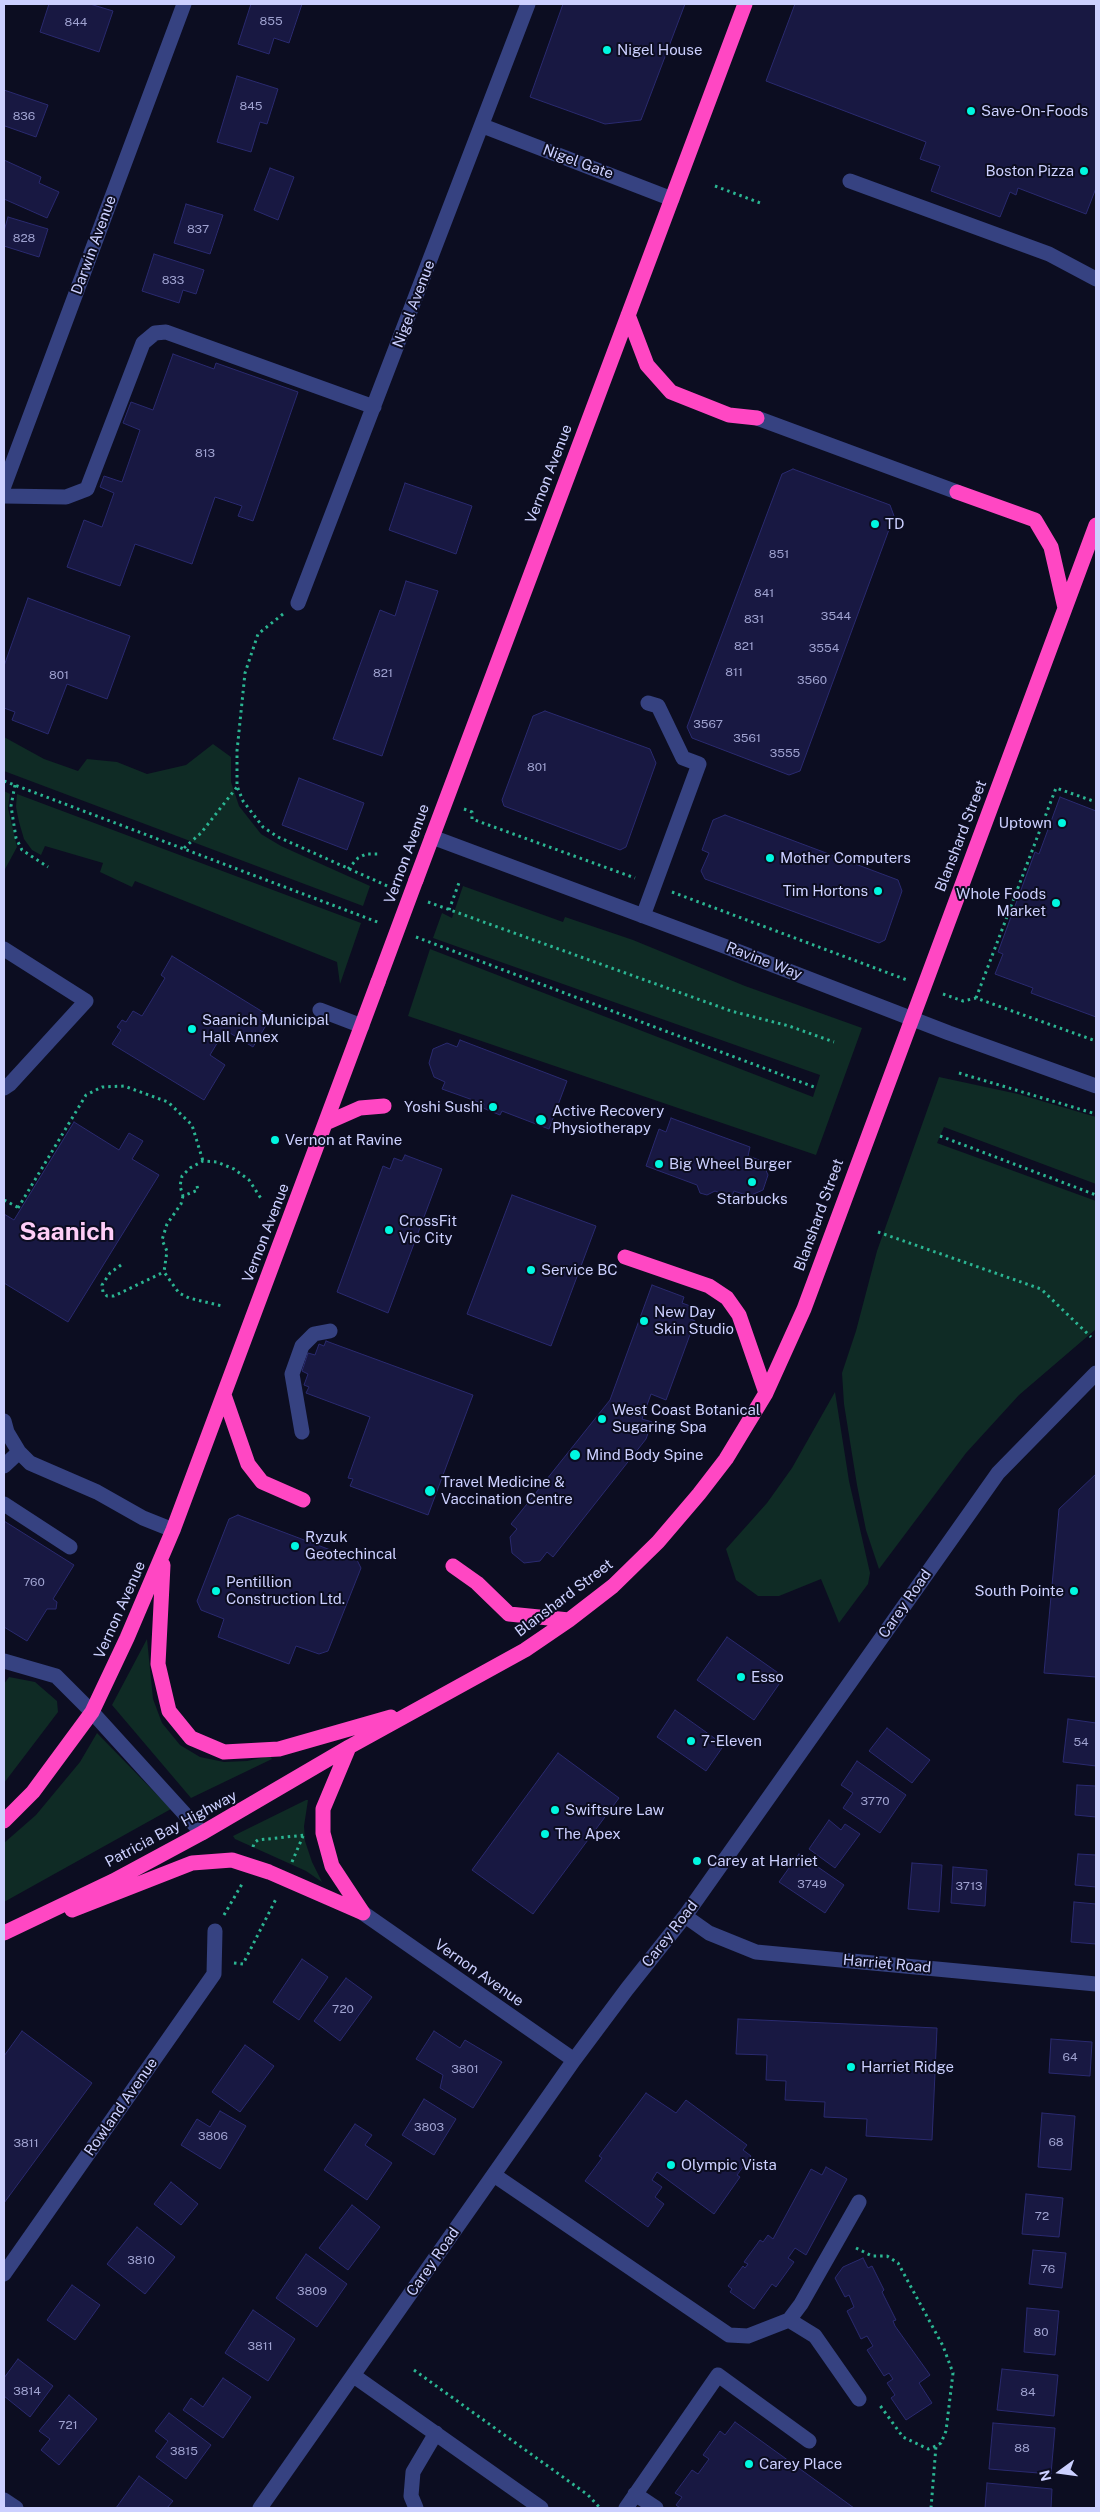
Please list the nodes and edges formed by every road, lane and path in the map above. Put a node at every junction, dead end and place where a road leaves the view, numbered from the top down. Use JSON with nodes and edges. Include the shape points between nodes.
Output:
{"nodes":[{"id":1,"x":184,"y":4,"type":"edge"},
{"id":2,"x":528,"y":4,"type":"edge"},
{"id":3,"x":745,"y":4,"type":"edge"},
{"id":4,"x":483,"y":126,"type":"junction"},
{"id":5,"x":850,"y":181,"type":"dead end"},
{"id":6,"x":715,"y":186,"type":"dead end"},
{"id":7,"x":672,"y":199,"type":"junction"},
{"id":8,"x":763,"y":204,"type":"dead end"},
{"id":9,"x":1093,"y":277,"type":"edge"},
{"id":10,"x":628,"y":315,"type":"junction"},
{"id":11,"x":374,"y":407,"type":"junction"},
{"id":12,"x":757,"y":418,"type":"joint"},
{"id":13,"x":4,"y":486,"type":"edge"},
{"id":14,"x":957,"y":492,"type":"joint"},
{"id":15,"x":4,"y":496,"type":"edge"},
{"id":16,"x":1095,"y":532,"type":"edge"},
{"id":17,"x":298,"y":603,"type":"joint"},
{"id":18,"x":1066,"y":608,"type":"junction"},
{"id":19,"x":648,"y":703,"type":"dead end"},
{"id":20,"x":4,"y":781,"type":"edge"},
{"id":21,"x":15,"y":785,"type":"junction"},
{"id":22,"x":237,"y":786,"type":"junction"},
{"id":23,"x":1096,"y":802,"type":"edge"},
{"id":24,"x":472,"y":812,"type":"dead end"},
{"id":25,"x":432,"y":837,"type":"junction"},
{"id":26,"x":184,"y":848,"type":"junction"},
{"id":27,"x":379,"y":854,"type":"dead end"},
{"id":28,"x":48,"y":867,"type":"dead end"},
{"id":29,"x":348,"y":869,"type":"junction"},
{"id":30,"x":617,"y":870,"type":"dead end"},
{"id":31,"x":460,"y":880,"type":"dead end"},
{"id":32,"x":399,"y":891,"type":"dead end"},
{"id":33,"x":424,"y":900,"type":"dead end"},
{"id":34,"x":696,"y":900,"type":"dead end"},
{"id":35,"x":449,"y":910,"type":"junction"},
{"id":36,"x":644,"y":916,"type":"junction"},
{"id":37,"x":388,"y":926,"type":"dead end"},
{"id":38,"x":406,"y":933,"type":"dead end"},
{"id":39,"x":4,"y":949,"type":"edge"},
{"id":40,"x":891,"y":974,"type":"dead end"},
{"id":41,"x":976,"y":998,"type":"junction"},
{"id":42,"x":962,"y":1001,"type":"dead end"},
{"id":43,"x":320,"y":1010,"type":"dead end"},
{"id":44,"x":912,"y":1018,"type":"junction"},
{"id":45,"x":362,"y":1026,"type":"junction"},
{"id":46,"x":1096,"y":1041,"type":"edge"},
{"id":47,"x":834,"y":1042,"type":"dead end"},
{"id":48,"x":959,"y":1074,"type":"dead end"},
{"id":49,"x":1096,"y":1086,"type":"edge"},
{"id":50,"x":814,"y":1087,"type":"dead end"},
{"id":51,"x":4,"y":1088,"type":"edge"},
{"id":52,"x":384,"y":1106,"type":"dead end"},
{"id":53,"x":1096,"y":1114,"type":"edge"},
{"id":54,"x":326,"y":1123,"type":"junction"},
{"id":55,"x":940,"y":1136,"type":"dead end"},
{"id":56,"x":203,"y":1161,"type":"junction"},
{"id":57,"x":197,"y":1186,"type":"dead end"},
{"id":58,"x":1096,"y":1195,"type":"edge"},
{"id":59,"x":184,"y":1196,"type":"junction"},
{"id":60,"x":4,"y":1200,"type":"edge"},
{"id":61,"x":262,"y":1200,"type":"dead end"},
{"id":62,"x":878,"y":1232,"type":"dead end"},
{"id":63,"x":625,"y":1257,"type":"dead end"},
{"id":64,"x":121,"y":1265,"type":"dead end"},
{"id":65,"x":164,"y":1272,"type":"junction"},
{"id":66,"x":222,"y":1306,"type":"dead end"},
{"id":67,"x":330,"y":1331,"type":"dead end"},
{"id":68,"x":1090,"y":1337,"type":"dead end"},
{"id":69,"x":1096,"y":1374,"type":"edge"},
{"id":70,"x":766,"y":1393,"type":"junction"},
{"id":71,"x":224,"y":1395,"type":"junction"},
{"id":72,"x":4,"y":1421,"type":"edge"},
{"id":73,"x":302,"y":1432,"type":"dead end"},
{"id":74,"x":19,"y":1452,"type":"junction"},
{"id":75,"x":4,"y":1466,"type":"edge"},
{"id":76,"x":303,"y":1500,"type":"dead end"},
{"id":77,"x":4,"y":1504,"type":"edge"},
{"id":78,"x":174,"y":1530,"type":"junction"},
{"id":79,"x":70,"y":1547,"type":"dead end"},
{"id":80,"x":164,"y":1554,"type":"junction"},
{"id":81,"x":453,"y":1566,"type":"dead end"},
{"id":82,"x":569,"y":1620,"type":"junction"},
{"id":83,"x":4,"y":1661,"type":"edge"},
{"id":84,"x":416,"y":1709,"type":"junction"},
{"id":85,"x":92,"y":1712,"type":"junction"},
{"id":86,"x":349,"y":1747,"type":"junction"},
{"id":87,"x":4,"y":1821,"type":"edge"},
{"id":88,"x":202,"y":1833,"type":"junction"},
{"id":89,"x":245,"y":1879,"type":"dead end"},
{"id":90,"x":363,"y":1913,"type":"junction"},
{"id":91,"x":685,"y":1916,"type":"junction"},
{"id":92,"x":215,"y":1931,"type":"joint"},
{"id":93,"x":4,"y":1933,"type":"edge"},
{"id":94,"x":4,"y":1938,"type":"edge"},
{"id":95,"x":1096,"y":1984,"type":"edge"},
{"id":96,"x":574,"y":2060,"type":"junction"},
{"id":97,"x":494,"y":2175,"type":"junction"},
{"id":98,"x":859,"y":2202,"type":"dead end"},
{"id":99,"x":840,"y":2235,"type":"junction"},
{"id":100,"x":4,"y":2274,"type":"edge"},
{"id":101,"x":789,"y":2320,"type":"junction"},
{"id":102,"x":414,"y":2370,"type":"dead end"},
{"id":103,"x":354,"y":2376,"type":"junction"},
{"id":104,"x":859,"y":2399,"type":"joint"},
{"id":105,"x":436,"y":2433,"type":"junction"},
{"id":106,"x":809,"y":2441,"type":"dead end"},
{"id":107,"x":936,"y":2446,"type":"junction"},
{"id":108,"x":635,"y":2494,"type":"junction"},
{"id":109,"x":4,"y":2500,"type":"edge"},
{"id":110,"x":16,"y":2508,"type":"edge"},
{"id":111,"x":260,"y":2508,"type":"edge"},
{"id":112,"x":416,"y":2508,"type":"edge"},
{"id":113,"x":542,"y":2508,"type":"edge"},
{"id":114,"x":600,"y":2508,"type":"edge"},
{"id":115,"x":626,"y":2508,"type":"edge"},
{"id":116,"x":656,"y":2508,"type":"edge"},
{"id":117,"x":930,"y":2508,"type":"edge"}],
"edges":[{"from":1,"to":13,"type":"street","name":"Darwin Avenue"},
{"from":2,"to":4,"type":"street","name":"Nigel Avenue"},
{"from":3,"to":7,"type":"highway","name":"Vernon Avenue"},
{"from":4,"to":7,"type":"street","name":"Nigel Gate"},
{"from":4,"to":11,"type":"street","name":"Nigel Avenue"},
{"from":5,"to":9,"type":"street","via":[[1049,254]]},
{"from":6,"to":8,"type":"path"},
{"from":7,"to":10,"type":"highway","name":"Vernon Avenue"},
{"from":10,"to":12,"type":"highway","via":[[647,365],[671,392],[729,415]]},
{"from":10,"to":25,"type":"highway","name":"Vernon Avenue"},
{"from":11,"to":15,"type":"street","via":[[166,332],[156,333],[143,343],[86,489],[66,497]]},
{"from":11,"to":17,"type":"street","name":"Nigel Avenue"},
{"from":12,"to":14,"type":"street"},
{"from":14,"to":18,"type":"highway","via":[[1035,520],[1051,547]]},
{"from":16,"to":18,"type":"highway","name":"Blanshard Street"},
{"from":17,"to":22,"type":"path","via":[[258,634],[245,673]]},
{"from":18,"to":44,"type":"highway","name":"Blanshard Street"},
{"from":19,"to":36,"type":"street","via":[[658,706],[683,758],[699,764]]},
{"from":20,"to":21,"type":"path"},
{"from":21,"to":26,"type":"path"},
{"from":21,"to":28,"type":"path","via":[[11,806],[16,838],[22,850]]},
{"from":22,"to":26,"type":"path","via":[[201,832]]},
{"from":22,"to":29,"type":"path","via":[[243,801],[263,827]]},
{"from":23,"to":41,"type":"path","via":[[1056,788]]},
{"from":24,"to":30,"type":"path","via":[[472,819]]},
{"from":25,"to":36,"type":"street","name":"Ravine Way"},
{"from":25,"to":45,"type":"highway","name":"Vernon Avenue","bridge":true},
{"from":26,"to":37,"type":"path"},
{"from":27,"to":29,"type":"path","via":[[366,854]]},
{"from":29,"to":32,"type":"path"},
{"from":31,"to":35,"type":"path"},
{"from":33,"to":35,"type":"path"},
{"from":34,"to":40,"type":"path"},
{"from":35,"to":47,"type":"path","via":[[722,1008]]},
{"from":36,"to":44,"type":"street","name":"Ravine Way"},
{"from":38,"to":50,"type":"path"},
{"from":39,"to":51,"type":"street","via":[[86,1001]]},
{"from":41,"to":42,"type":"path"},
{"from":41,"to":46,"type":"path"},
{"from":43,"to":45,"type":"street"},
{"from":44,"to":49,"type":"street","name":"Ravine Way"},
{"from":44,"to":70,"type":"highway","name":"Blanshard Street","via":[[804,1309]]},
{"from":45,"to":54,"type":"highway","name":"Vernon Avenue"},
{"from":48,"to":53,"type":"path"},
{"from":52,"to":54,"type":"highway","via":[[360,1108]]},
{"from":54,"to":71,"type":"highway","name":"Vernon Avenue"},
{"from":55,"to":58,"type":"path"},
{"from":56,"to":59,"type":"path","via":[[182,1176],[180,1186]]},
{"from":56,"to":60,"type":"path","via":[[192,1125],[168,1102],[124,1086],[102,1087],[86,1095],[19,1208]]},
{"from":56,"to":61,"type":"path","via":[[218,1162],[234,1169],[249,1180]]},
{"from":57,"to":59,"type":"path","via":[[198,1190]]},
{"from":59,"to":65,"type":"path","via":[[167,1224],[162,1240],[167,1251]]},
{"from":62,"to":68,"type":"path","via":[[1041,1289]]},
{"from":63,"to":70,"type":"highway","via":[[709,1286],[728,1298],[739,1315]]},
{"from":64,"to":65,"type":"path","via":[[102,1285],[107,1296],[114,1296]]},
{"from":65,"to":66,"type":"path","via":[[179,1293]]},
{"from":67,"to":73,"type":"street","via":[[314,1334],[302,1346],[292,1374]]},
{"from":69,"to":91,"type":"street","name":"Carey Road","via":[[998,1473]]},
{"from":70,"to":82,"type":"highway","name":"Blanshard Street","via":[[726,1459],[658,1542],[612,1586]]},
{"from":71,"to":76,"type":"highway","via":[[248,1464],[262,1482]]},
{"from":71,"to":78,"type":"highway","name":"Vernon Avenue"},
{"from":72,"to":74,"type":"street"},
{"from":74,"to":75,"type":"street"},
{"from":74,"to":78,"type":"street","via":[[30,1464]]},
{"from":77,"to":79,"type":"street"},
{"from":78,"to":80,"type":"highway","name":"Vernon Avenue"},
{"from":80,"to":84,"type":"highway","via":[[158,1664],[169,1711],[191,1738],[224,1752],[279,1749]]},
{"from":80,"to":85,"type":"highway","name":"Vernon Avenue"},
{"from":81,"to":82,"type":"highway","via":[[477,1583],[509,1614]]},
{"from":82,"to":84,"type":"highway","name":"Blanshard Street","via":[[517,1654]]},
{"from":83,"to":85,"type":"street","via":[[56,1676]]},
{"from":84,"to":86,"type":"highway","name":"Blanshard Street"},
{"from":85,"to":87,"type":"highway","via":[[33,1792]]},
{"from":85,"to":88,"type":"street"},
{"from":86,"to":88,"type":"highway","name":"Patricia Bay Highway"},
{"from":86,"to":90,"type":"highway","via":[[323,1808],[323,1833],[332,1866]]},
{"from":88,"to":93,"type":"highway","name":"Patricia Bay Highway","via":[[113,1881]]},
{"from":89,"to":92,"type":"path"},
{"from":90,"to":94,"type":"highway","via":[[269,1872],[232,1860],[192,1863]]},
{"from":90,"to":96,"type":"street","name":"Vernon Avenue"},
{"from":91,"to":95,"type":"street","name":"Harriet Road","via":[[709,1933],[756,1952]]},
{"from":91,"to":96,"type":"street","name":"Carey Road"},
{"from":92,"to":100,"type":"street","name":"Rowland Avenue","via":[[214,1974]]},
{"from":96,"to":97,"type":"street","name":"Carey Road"},
{"from":97,"to":101,"type":"street","via":[[729,2335],[748,2336]]},
{"from":97,"to":103,"type":"street","name":"Carey Road"},
{"from":98,"to":99,"type":"street"},
{"from":99,"to":101,"type":"street"},
{"from":99,"to":107,"type":"path","via":[[861,2251],[872,2256],[888,2256],[898,2263],[942,2346],[953,2373],[946,2431]]},
{"from":101,"to":104,"type":"street","via":[[815,2336]]},
{"from":102,"to":114,"type":"path","via":[[588,2495]]},
{"from":103,"to":105,"type":"street"},
{"from":103,"to":111,"type":"street","name":"Carey Road"},
{"from":104,"to":107,"type":"path","via":[[875,2397],[902,2438],[928,2449]]},
{"from":105,"to":112,"type":"street","via":[[412,2472],[411,2496]]},
{"from":105,"to":113,"type":"street"},
{"from":106,"to":108,"type":"street","via":[[718,2375]]},
{"from":107,"to":117,"type":"path"},
{"from":108,"to":115,"type":"street"},
{"from":108,"to":116,"type":"street"},
{"from":109,"to":110,"type":"street"}]}
